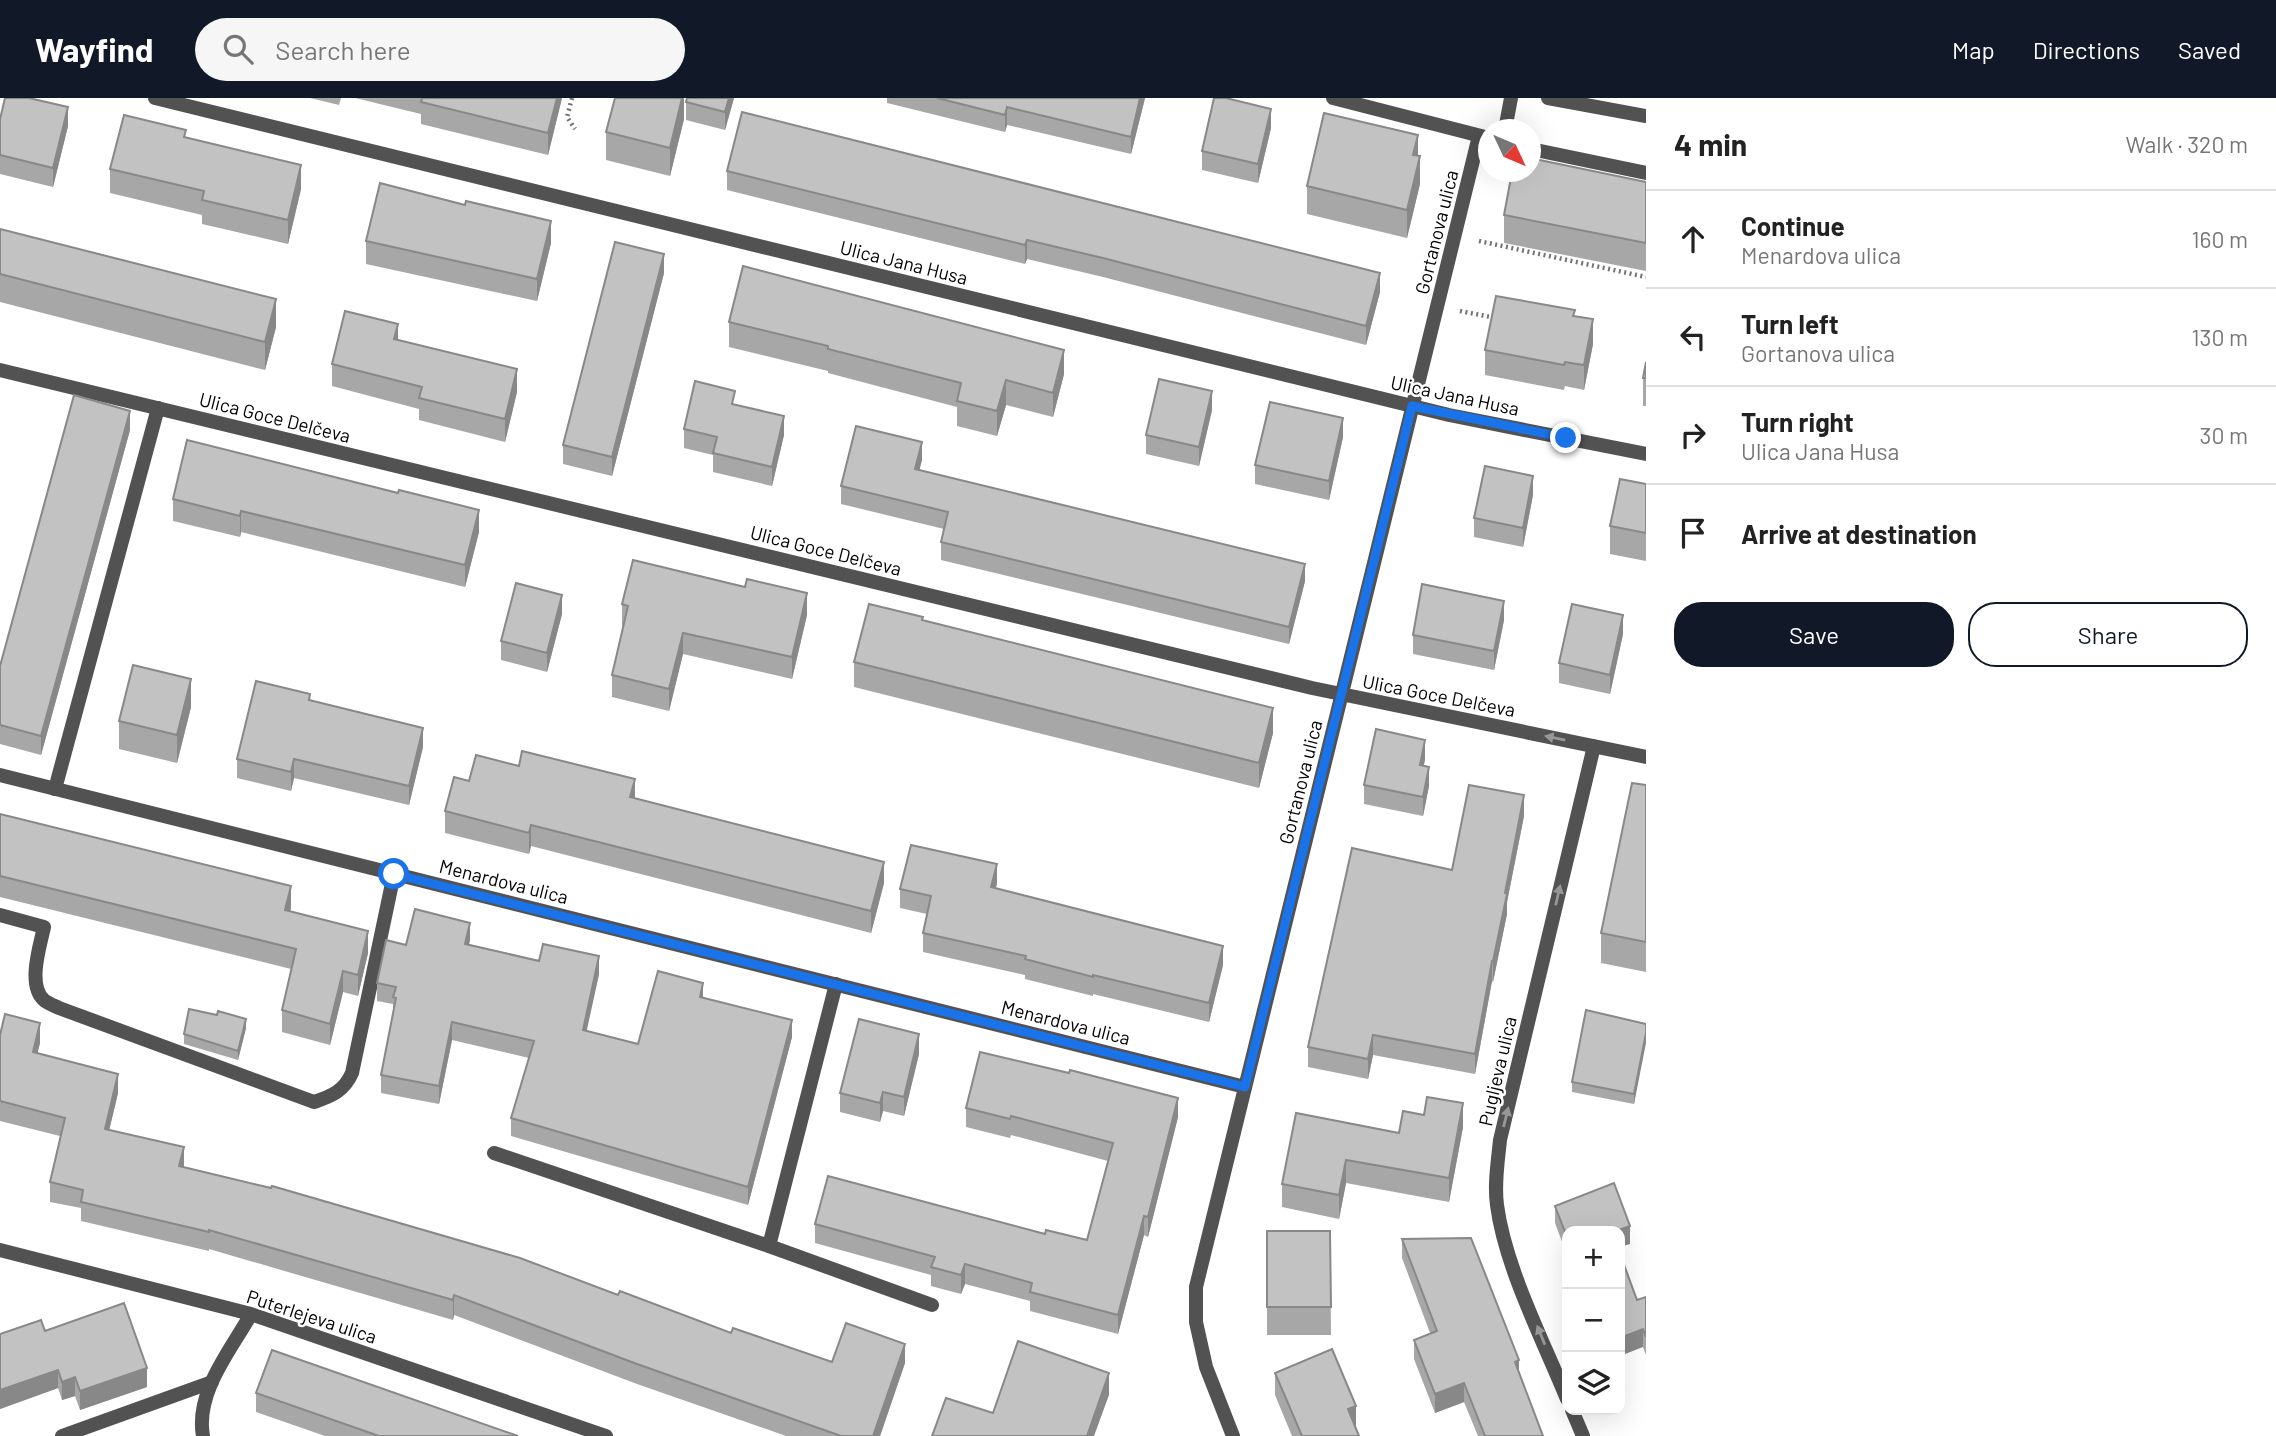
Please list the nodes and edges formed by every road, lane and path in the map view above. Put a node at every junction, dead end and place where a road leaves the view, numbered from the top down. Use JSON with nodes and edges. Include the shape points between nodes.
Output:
{"nodes":[{"id":1,"x":155,"y":98,"type":"edge"},
{"id":2,"x":572,"y":98,"type":"edge"},
{"id":3,"x":1333,"y":98,"type":"edge"},
{"id":4,"x":1511,"y":98,"type":"edge"},
{"id":5,"x":1548,"y":98,"type":"edge"},
{"id":6,"x":1646,"y":116,"type":"edge"},
{"id":7,"x":1507,"y":119,"type":"edge"},
{"id":8,"x":575,"y":129,"type":"dead end"},
{"id":9,"x":1478,"y":135,"type":"edge"},
{"id":10,"x":1541,"y":151,"type":"edge"},
{"id":11,"x":1478,"y":159,"type":"edge"},
{"id":12,"x":1646,"y":173,"type":"edge"},
{"id":13,"x":1488,"y":243,"type":"dead end"},
{"id":14,"x":1646,"y":277,"type":"edge"},
{"id":15,"x":1470,"y":313,"type":"dead end"},
{"id":16,"x":1497,"y":318,"type":"edge"},
{"id":17,"x":0,"y":370,"type":"edge"},
{"id":18,"x":1412,"y":406,"type":"junction"},
{"id":19,"x":158,"y":408,"type":"junction"},
{"id":20,"x":1646,"y":454,"type":"edge"},
{"id":21,"x":1341,"y":694,"type":"junction"},
{"id":22,"x":1594,"y":746,"type":"junction"},
{"id":23,"x":1646,"y":757,"type":"edge"},
{"id":24,"x":0,"y":775,"type":"edge"},
{"id":25,"x":55,"y":789,"type":"junction"},
{"id":26,"x":394,"y":874,"type":"junction"},
{"id":27,"x":0,"y":915,"type":"edge"},
{"id":28,"x":836,"y":984,"type":"junction"},
{"id":29,"x":1245,"y":1087,"type":"junction"},
{"id":30,"x":494,"y":1153,"type":"dead end"},
{"id":31,"x":769,"y":1247,"type":"junction"},
{"id":32,"x":0,"y":1250,"type":"edge"},
{"id":33,"x":932,"y":1305,"type":"dead end"},
{"id":34,"x":251,"y":1314,"type":"junction"},
{"id":35,"x":212,"y":1382,"type":"junction"},
{"id":36,"x":1562,"y":1386,"type":"edge"},
{"id":37,"x":1574,"y":1415,"type":"edge"},
{"id":38,"x":62,"y":1436,"type":"edge"},
{"id":39,"x":203,"y":1436,"type":"edge"},
{"id":40,"x":606,"y":1436,"type":"edge"},
{"id":41,"x":1233,"y":1436,"type":"edge"},
{"id":42,"x":1583,"y":1436,"type":"edge"}],
"edges":[{"from":1,"to":18,"type":"street","name":"Ulica Jana Husa"},
{"from":2,"to":8,"type":"path","via":[[567,117]]},
{"from":3,"to":9,"type":"street"},
{"from":4,"to":7,"type":"street"},
{"from":5,"to":6,"type":"street"},
{"from":10,"to":12,"type":"street"},
{"from":11,"to":18,"type":"street","name":"Gortanova ulica"},
{"from":13,"to":14,"type":"path"},
{"from":15,"to":16,"type":"path"},
{"from":17,"to":19,"type":"street","name":"Ulica Goce Delčeva"},
{"from":18,"to":20,"type":"street","name":"Ulica Jana Husa"},
{"from":18,"to":21,"type":"street","name":"Gortanova ulica"},
{"from":19,"to":21,"type":"street","name":"Ulica Goce Delčeva"},
{"from":19,"to":25,"type":"street"},
{"from":22,"to":21,"type":"street","name":"Ulica Goce Delčeva","one_way":true},
{"from":21,"to":29,"type":"street","name":"Gortanova ulica"},
{"from":22,"to":23,"type":"street","name":"Ulica Goce Delčeva"},
{"from":36,"to":22,"type":"street","name":"Pugljeva ulica","one_way":true,"via":[[1509,1257],[1496,1202],[1497,1173],[1500,1140]]},
{"from":24,"to":25,"type":"street","name":"Menardova ulica"},
{"from":25,"to":26,"type":"street","name":"Menardova ulica"},
{"from":26,"to":27,"type":"street","via":[[352,1073],[337,1094],[314,1101],[43,1000],[35,971],[44,927]]},
{"from":26,"to":28,"type":"street","name":"Menardova ulica"},
{"from":28,"to":29,"type":"street","name":"Menardova ulica"},
{"from":28,"to":31,"type":"street"},
{"from":29,"to":41,"type":"street","name":"Gortanova ulica","via":[[1196,1287],[1196,1322],[1206,1367]]},
{"from":30,"to":31,"type":"street"},
{"from":31,"to":33,"type":"street"},
{"from":32,"to":34,"type":"street","name":"Puterlejeva ulica"},
{"from":34,"to":35,"type":"street"},
{"from":34,"to":40,"type":"street","name":"Puterlejeva ulica"},
{"from":35,"to":38,"type":"street"},
{"from":35,"to":39,"type":"street","via":[[202,1410]]},
{"from":37,"to":42,"type":"street"}]}
